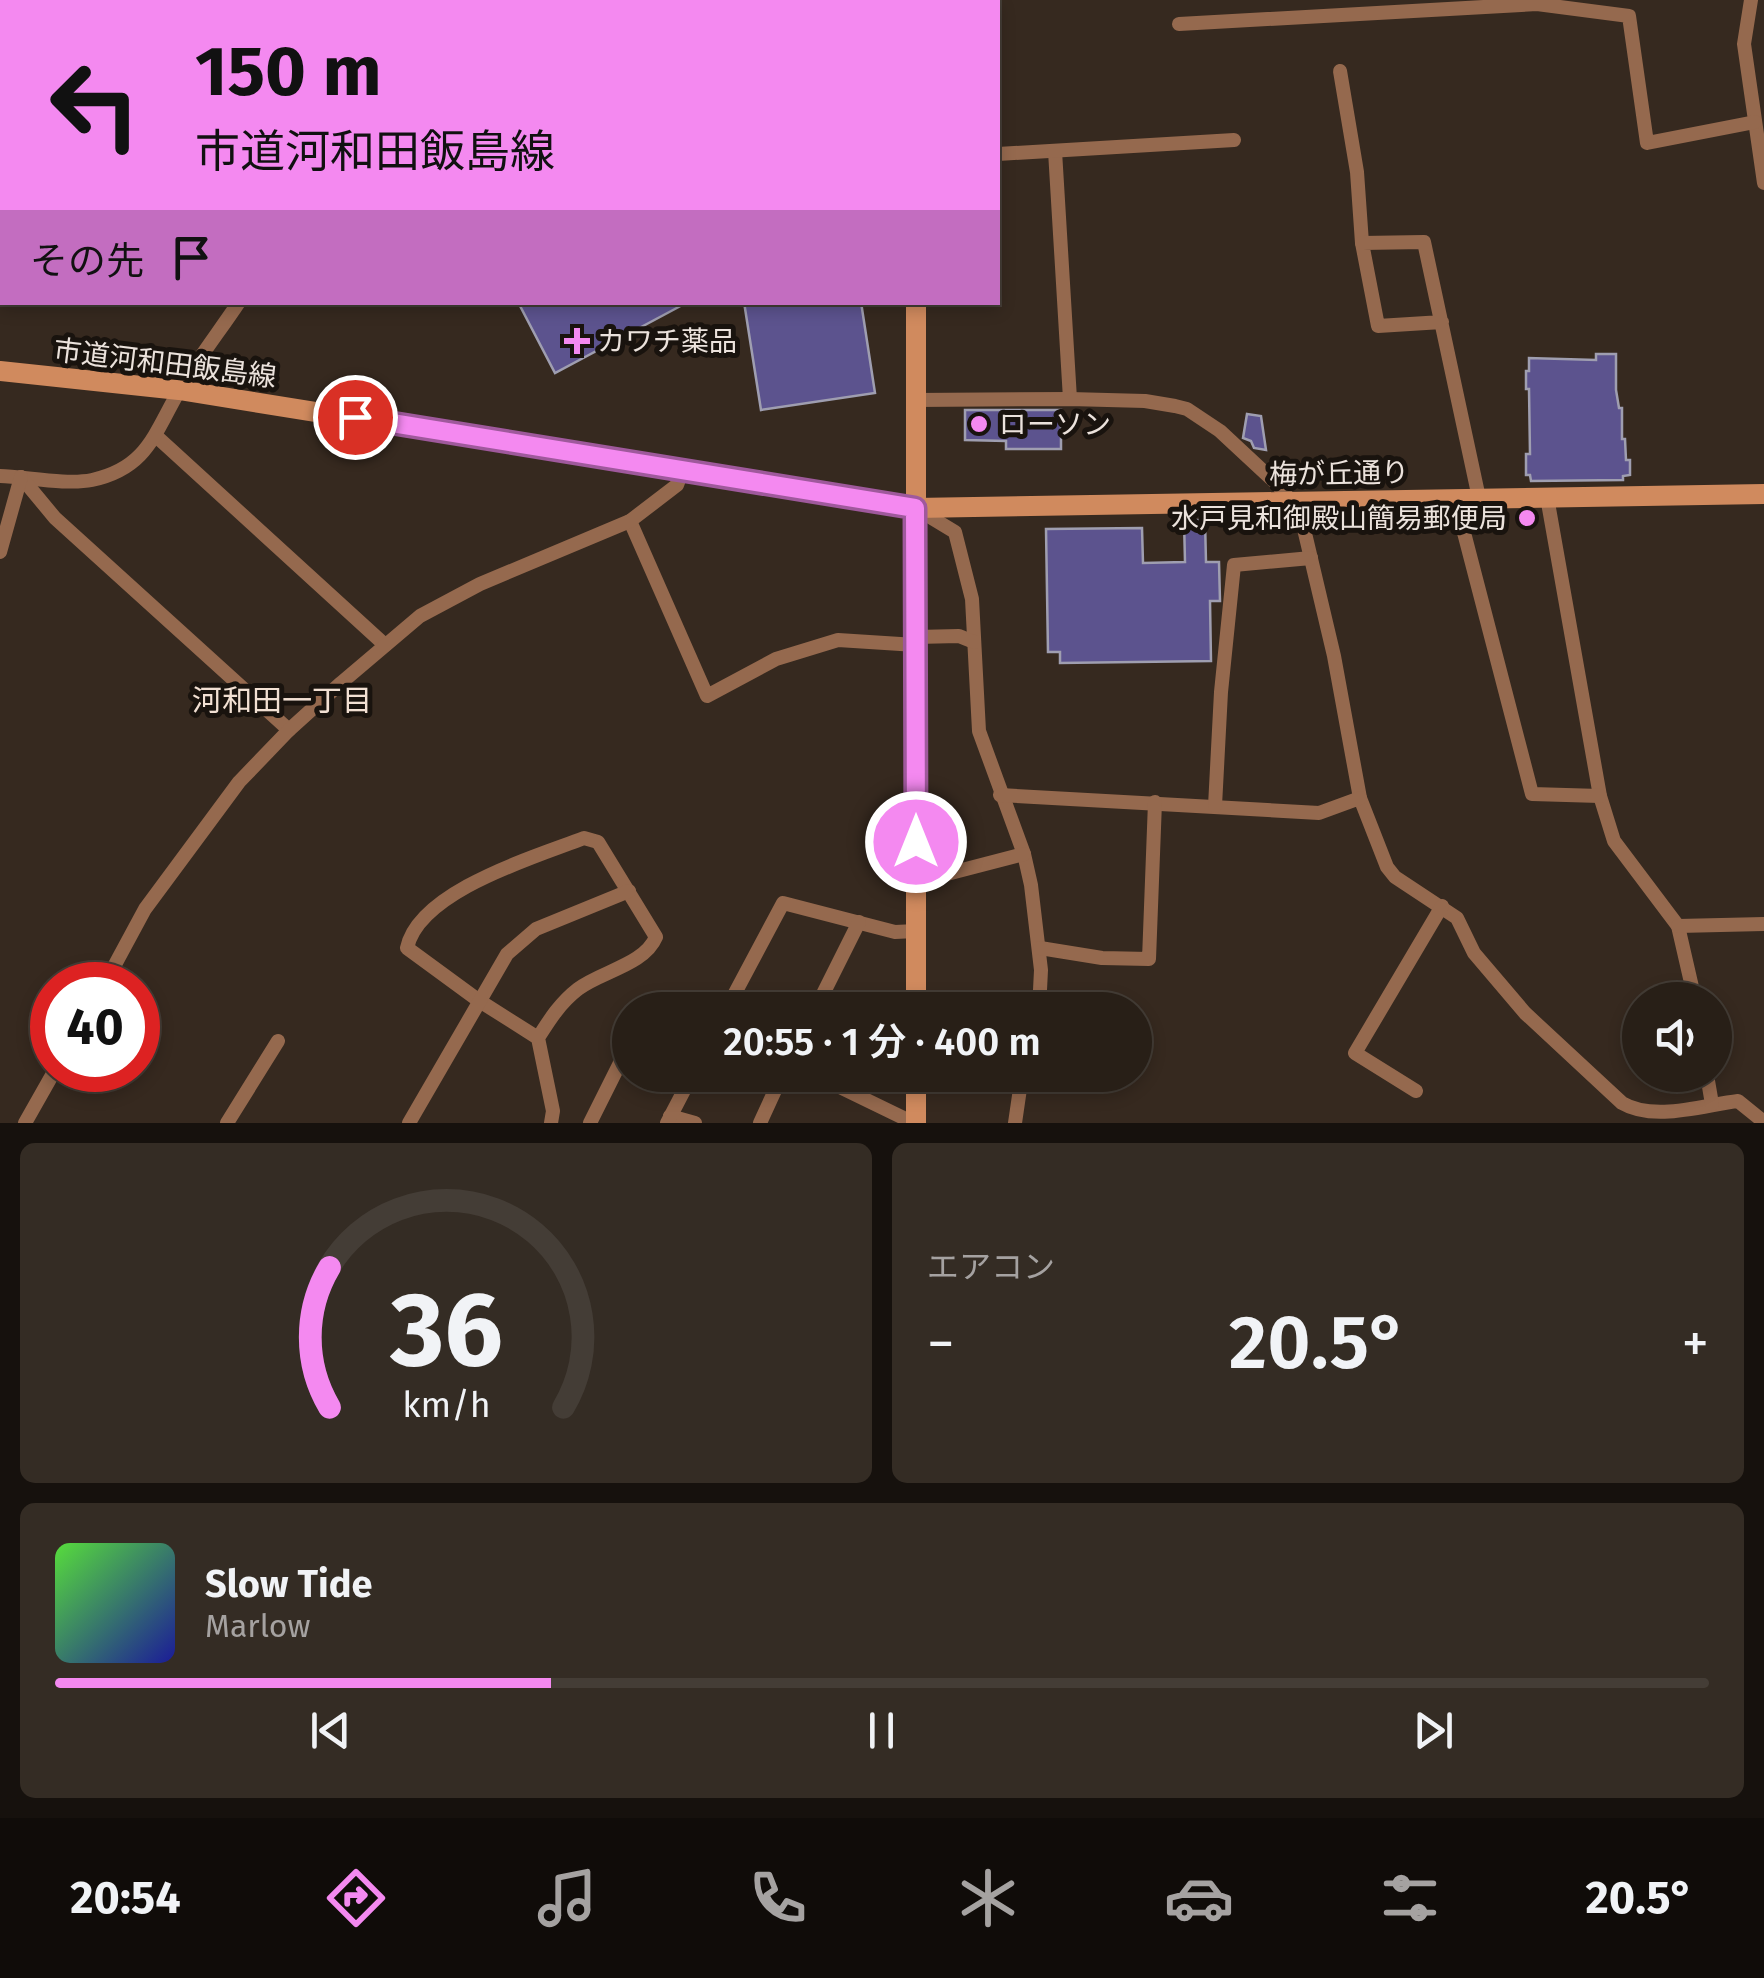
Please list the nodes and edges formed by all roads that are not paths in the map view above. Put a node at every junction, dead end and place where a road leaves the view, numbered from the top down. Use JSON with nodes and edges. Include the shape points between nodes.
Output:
{"nodes":[{"id":1,"x":1750,"y":0,"type":"edge"},
{"id":2,"x":1538,"y":2,"type":"edge"},
{"id":3,"x":1179,"y":24,"type":"dead end"},
{"id":4,"x":1340,"y":71,"type":"dead end"},
{"id":5,"x":1755,"y":122,"type":"junction"},
{"id":6,"x":1234,"y":140,"type":"dead end"},
{"id":7,"x":1055,"y":151,"type":"junction"},
{"id":8,"x":1000,"y":154,"type":"edge"},
{"id":9,"x":1764,"y":183,"type":"edge"},
{"id":10,"x":1362,"y":243,"type":"junction"},
{"id":11,"x":237,"y":305,"type":"edge"},
{"id":12,"x":916,"y":305,"type":"edge"},
{"id":13,"x":1442,"y":322,"type":"junction"},
{"id":14,"x":0,"y":371,"type":"edge"},
{"id":15,"x":179,"y":390,"type":"junction"},
{"id":16,"x":1070,"y":399,"type":"junction"},
{"id":17,"x":915,"y":400,"type":"junction"},
{"id":18,"x":156,"y":436,"type":"junction"},
{"id":19,"x":683,"y":469,"type":"junction"},
{"id":20,"x":0,"y":476,"type":"edge"},
{"id":21,"x":21,"y":477,"type":"junction"},
{"id":22,"x":1764,"y":494,"type":"edge"},
{"id":23,"x":1547,"y":497,"type":"junction"},
{"id":24,"x":1454,"y":498,"type":"junction"},
{"id":25,"x":1479,"y":498,"type":"junction"},
{"id":26,"x":1292,"y":502,"type":"junction"},
{"id":27,"x":915,"y":508,"type":"junction"},
{"id":28,"x":630,"y":521,"type":"junction"},
{"id":29,"x":0,"y":552,"type":"edge"},
{"id":30,"x":1311,"y":558,"type":"junction"},
{"id":31,"x":916,"y":641,"type":"junction"},
{"id":32,"x":974,"y":642,"type":"junction"},
{"id":33,"x":384,"y":645,"type":"junction"},
{"id":34,"x":289,"y":730,"type":"junction"},
{"id":35,"x":1000,"y":795,"type":"junction"},
{"id":36,"x":1600,"y":796,"type":"junction"},
{"id":37,"x":1360,"y":798,"type":"junction"},
{"id":38,"x":1155,"y":802,"type":"junction"},
{"id":39,"x":1216,"y":806,"type":"junction"},
{"id":40,"x":1024,"y":854,"type":"junction"},
{"id":41,"x":916,"y":882,"type":"junction"},
{"id":42,"x":629,"y":891,"type":"junction"},
{"id":43,"x":1442,"y":906,"type":"junction"},
{"id":44,"x":859,"y":922,"type":"junction"},
{"id":45,"x":1764,"y":924,"type":"edge"},
{"id":46,"x":1678,"y":926,"type":"junction"},
{"id":47,"x":916,"y":932,"type":"junction"},
{"id":48,"x":1040,"y":948,"type":"junction"},
{"id":49,"x":117,"y":962,"type":"edge"},
{"id":50,"x":1691,"y":982,"type":"edge"},
{"id":51,"x":736,"y":992,"type":"edge"},
{"id":52,"x":823,"y":992,"type":"edge"},
{"id":53,"x":916,"y":992,"type":"edge"},
{"id":54,"x":1039,"y":992,"type":"edge"},
{"id":55,"x":478,"y":1000,"type":"junction"},
{"id":56,"x":538,"y":1038,"type":"junction"},
{"id":57,"x":278,"y":1041,"type":"dead end"},
{"id":58,"x":612,"y":1080,"type":"edge"},
{"id":59,"x":1416,"y":1091,"type":"dead end"},
{"id":60,"x":43,"y":1092,"type":"edge"},
{"id":61,"x":683,"y":1092,"type":"edge"},
{"id":62,"x":774,"y":1092,"type":"edge"},
{"id":63,"x":850,"y":1092,"type":"edge"},
{"id":64,"x":916,"y":1092,"type":"edge"},
{"id":65,"x":1020,"y":1092,"type":"edge"},
{"id":66,"x":1710,"y":1092,"type":"edge"},
{"id":67,"x":1712,"y":1104,"type":"junction"},
{"id":68,"x":668,"y":1119,"type":"edge"},
{"id":69,"x":1764,"y":1122,"type":"edge"},
{"id":70,"x":25,"y":1123,"type":"edge"},
{"id":71,"x":227,"y":1123,"type":"edge"},
{"id":72,"x":408,"y":1123,"type":"edge"},
{"id":73,"x":551,"y":1123,"type":"edge"},
{"id":74,"x":590,"y":1123,"type":"edge"},
{"id":75,"x":695,"y":1123,"type":"edge"},
{"id":76,"x":760,"y":1123,"type":"edge"},
{"id":77,"x":915,"y":1123,"type":"edge"},
{"id":78,"x":1016,"y":1123,"type":"edge"}],
"edges":[{"from":1,"to":5,"type":"street","via":[[1744,44]]},
{"from":2,"to":3,"type":"street"},
{"from":2,"to":5,"type":"street","via":[[1630,16],[1647,144]]},
{"from":4,"to":10,"type":"street"},
{"from":5,"to":9,"type":"street"},
{"from":6,"to":7,"type":"street"},
{"from":7,"to":8,"type":"street"},
{"from":7,"to":16,"type":"street"},
{"from":10,"to":13,"type":"street","via":[[1424,242]]},
{"from":10,"to":13,"type":"street","via":[[1378,326]]},
{"from":11,"to":15,"type":"street"},
{"from":12,"to":17,"type":"street"},
{"from":13,"to":25,"type":"street"},
{"from":14,"to":15,"type":"street","name":"市道河和田飯島線"},
{"from":15,"to":18,"type":"street"},
{"from":15,"to":19,"type":"street","name":"市道河和田飯島線"},
{"from":16,"to":17,"type":"street"},
{"from":16,"to":26,"type":"street","via":[[1188,409]]},
{"from":17,"to":27,"type":"street"},
{"from":18,"to":21,"type":"street","via":[[130,466],[88,481]]},
{"from":18,"to":33,"type":"street"},
{"from":19,"to":27,"type":"street","name":"市道河和田飯島線"},
{"from":19,"to":28,"type":"street","via":[[677,485]]},
{"from":20,"to":21,"type":"street"},
{"from":21,"to":29,"type":"street"},
{"from":21,"to":34,"type":"street","via":[[55,518]]},
{"from":22,"to":23,"type":"street","name":"梅が丘通り"},
{"from":23,"to":25,"type":"street","name":"梅が丘通り"},
{"from":23,"to":36,"type":"street"},
{"from":24,"to":25,"type":"street","name":"梅が丘通り"},
{"from":24,"to":26,"type":"street","name":"梅が丘通り"},
{"from":24,"to":36,"type":"street","via":[[1532,794]]},
{"from":26,"to":27,"type":"street","name":"梅が丘通り"},
{"from":26,"to":30,"type":"street"},
{"from":27,"to":31,"type":"street"},
{"from":27,"to":32,"type":"street","via":[[956,532]]},
{"from":28,"to":31,"type":"street","via":[[707,696],[818,645]]},
{"from":28,"to":33,"type":"street","via":[[474,587]]},
{"from":30,"to":37,"type":"street"},
{"from":30,"to":39,"type":"street","via":[[1234,565]]},
{"from":31,"to":32,"type":"street","via":[[959,636]]},
{"from":31,"to":41,"type":"street"},
{"from":32,"to":35,"type":"street","via":[[978,732]]},
{"from":33,"to":34,"type":"street"},
{"from":34,"to":49,"type":"street","via":[[239,782],[145,910]]},
{"from":35,"to":38,"type":"street"},
{"from":35,"to":40,"type":"street"},
{"from":36,"to":46,"type":"street","via":[[1620,850]]},
{"from":37,"to":39,"type":"street","via":[[1318,813]]},
{"from":37,"to":43,"type":"street","via":[[1387,867]]},
{"from":38,"to":39,"type":"street"},
{"from":38,"to":48,"type":"street","via":[[1149,959]]},
{"from":40,"to":41,"type":"street"},
{"from":40,"to":48,"type":"street"},
{"from":41,"to":47,"type":"street"},
{"from":42,"to":55,"type":"street","via":[[536,929],[507,954]]},
{"from":42,"to":55,"type":"street","via":[[598,842],[584,838],[467,883],[410,935],[407,948]]},
{"from":42,"to":56,"type":"street","via":[[656,937],[651,950],[582,986],[558,1005]]},
{"from":43,"to":59,"type":"street","via":[[1355,1053]]},
{"from":43,"to":67,"type":"street","via":[[1525,1013],[1622,1104],[1654,1112]]},
{"from":44,"to":47,"type":"street"},
{"from":44,"to":51,"type":"street","via":[[783,903]]},
{"from":44,"to":52,"type":"street"},
{"from":45,"to":46,"type":"street"},
{"from":46,"to":50,"type":"street"},
{"from":47,"to":53,"type":"street"},
{"from":48,"to":54,"type":"street"},
{"from":55,"to":56,"type":"street"},
{"from":55,"to":72,"type":"street"},
{"from":56,"to":73,"type":"street"},
{"from":57,"to":71,"type":"street"},
{"from":58,"to":74,"type":"street"},
{"from":60,"to":70,"type":"street"},
{"from":61,"to":68,"type":"street"},
{"from":62,"to":76,"type":"street"},
{"from":63,"to":77,"type":"street"},
{"from":64,"to":77,"type":"street"},
{"from":65,"to":78,"type":"street"},
{"from":66,"to":67,"type":"street"},
{"from":67,"to":69,"type":"street","via":[[1738,1102]]},
{"from":68,"to":75,"type":"street"}]}
